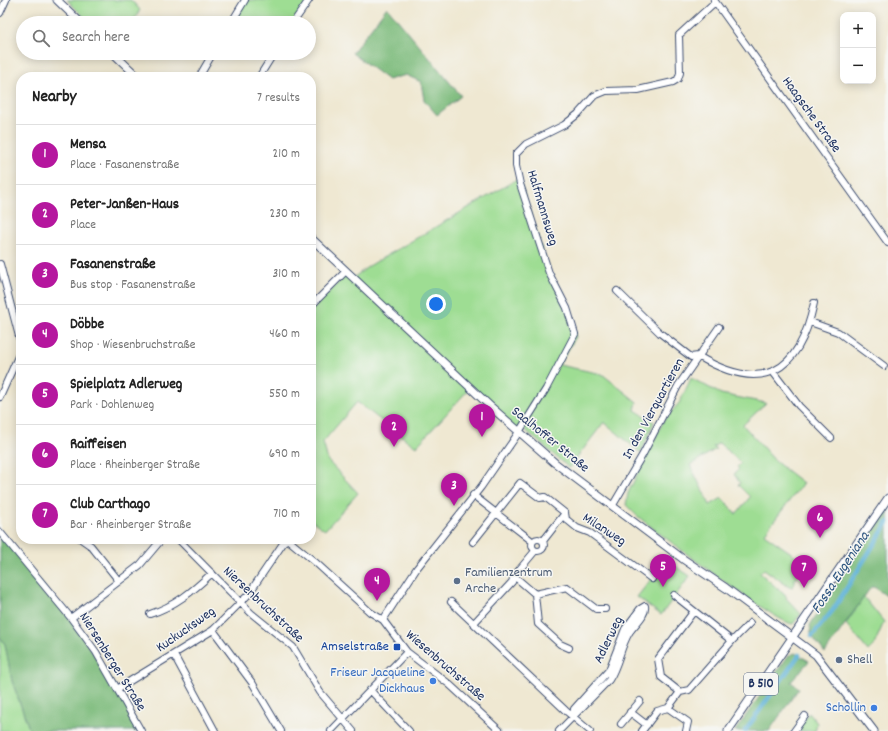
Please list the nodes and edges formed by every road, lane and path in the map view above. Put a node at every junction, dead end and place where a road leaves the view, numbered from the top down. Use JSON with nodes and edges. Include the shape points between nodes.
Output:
{"nodes":[{"id":1,"x":6,"y":0,"type":"edge"},
{"id":2,"x":57,"y":0,"type":"edge"},
{"id":3,"x":245,"y":0,"type":"edge"},
{"id":4,"x":309,"y":0,"type":"edge"},
{"id":5,"x":715,"y":1,"type":"edge"},
{"id":6,"x":0,"y":13,"type":"edge"},
{"id":7,"x":74,"y":16,"type":"edge"},
{"id":8,"x":235,"y":16,"type":"edge"},
{"id":9,"x":298,"y":16,"type":"edge"},
{"id":10,"x":120,"y":60,"type":"edge"},
{"id":11,"x":209,"y":60,"type":"edge"},
{"id":12,"x":270,"y":60,"type":"edge"},
{"id":13,"x":133,"y":72,"type":"edge"},
{"id":14,"x":202,"y":72,"type":"edge"},
{"id":15,"x":262,"y":72,"type":"edge"},
{"id":16,"x":316,"y":243,"type":"edge"},
{"id":17,"x":888,"y":243,"type":"edge"},
{"id":18,"x":0,"y":264,"type":"edge"},
{"id":19,"x":346,"y":271,"type":"junction"},
{"id":20,"x":616,"y":291,"type":"dead end"},
{"id":21,"x":316,"y":301,"type":"edge"},
{"id":22,"x":814,"y":303,"type":"dead end"},
{"id":23,"x":810,"y":322,"type":"junction"},
{"id":24,"x":16,"y":325,"type":"edge"},
{"id":25,"x":719,"y":327,"type":"dead end"},
{"id":26,"x":698,"y":356,"type":"junction"},
{"id":27,"x":16,"y":361,"type":"edge"},
{"id":28,"x":884,"y":366,"type":"dead end"},
{"id":29,"x":773,"y":372,"type":"junction"},
{"id":30,"x":1,"y":394,"type":"edge"},
{"id":31,"x":519,"y":432,"type":"junction"},
{"id":32,"x":831,"y":438,"type":"dead end"},
{"id":33,"x":473,"y":495,"type":"junction"},
{"id":34,"x":888,"y":498,"type":"edge"},
{"id":35,"x":613,"y":505,"type":"junction"},
{"id":36,"x":565,"y":513,"type":"junction"},
{"id":37,"x":496,"y":514,"type":"junction"},
{"id":38,"x":0,"y":532,"type":"edge"},
{"id":39,"x":532,"y":541,"type":"junction"},
{"id":40,"x":543,"y":541,"type":"junction"},
{"id":41,"x":473,"y":542,"type":"dead end"},
{"id":42,"x":88,"y":544,"type":"edge"},
{"id":43,"x":158,"y":544,"type":"edge"},
{"id":44,"x":183,"y":544,"type":"edge"},
{"id":45,"x":282,"y":544,"type":"edge"},
{"id":46,"x":293,"y":544,"type":"edge"},
{"id":47,"x":535,"y":550,"type":"junction"},
{"id":48,"x":212,"y":574,"type":"junction"},
{"id":49,"x":514,"y":576,"type":"junction"},
{"id":50,"x":652,"y":579,"type":"dead end"},
{"id":51,"x":119,"y":581,"type":"junction"},
{"id":52,"x":535,"y":594,"type":"junction"},
{"id":53,"x":674,"y":595,"type":"dead end"},
{"id":54,"x":451,"y":602,"type":"dead end"},
{"id":55,"x":241,"y":603,"type":"junction"},
{"id":56,"x":605,"y":609,"type":"dead end"},
{"id":57,"x":694,"y":611,"type":"junction"},
{"id":58,"x":150,"y":614,"type":"dead end"},
{"id":59,"x":71,"y":618,"type":"junction"},
{"id":60,"x":383,"y":620,"type":"junction"},
{"id":61,"x":474,"y":623,"type":"junction"},
{"id":62,"x":750,"y":623,"type":"dead end"},
{"id":63,"x":213,"y":630,"type":"junction"},
{"id":64,"x":794,"y":638,"type":"junction"},
{"id":65,"x":732,"y":641,"type":"junction"},
{"id":66,"x":569,"y":648,"type":"dead end"},
{"id":67,"x":407,"y":652,"type":"junction"},
{"id":68,"x":174,"y":655,"type":"junction"},
{"id":69,"x":117,"y":688,"type":"junction"},
{"id":70,"x":370,"y":690,"type":"junction"},
{"id":71,"x":680,"y":692,"type":"junction"},
{"id":72,"x":640,"y":701,"type":"dead end"},
{"id":73,"x":668,"y":708,"type":"junction"},
{"id":74,"x":630,"y":712,"type":"junction"},
{"id":75,"x":573,"y":716,"type":"junction"},
{"id":76,"x":805,"y":716,"type":"dead end"},
{"id":77,"x":342,"y":719,"type":"junction"},
{"id":78,"x":621,"y":724,"type":"dead end"},
{"id":79,"x":646,"y":724,"type":"junction"},
{"id":80,"x":141,"y":731,"type":"edge"},
{"id":81,"x":215,"y":731,"type":"edge"},
{"id":82,"x":281,"y":731,"type":"edge"},
{"id":83,"x":331,"y":731,"type":"edge"},
{"id":84,"x":353,"y":731,"type":"edge"},
{"id":85,"x":409,"y":731,"type":"edge"},
{"id":86,"x":500,"y":731,"type":"edge"},
{"id":87,"x":559,"y":731,"type":"edge"},
{"id":88,"x":590,"y":731,"type":"edge"},
{"id":89,"x":642,"y":731,"type":"edge"},
{"id":90,"x":686,"y":731,"type":"edge"},
{"id":91,"x":728,"y":731,"type":"edge"},
{"id":92,"x":794,"y":731,"type":"edge"},
{"id":93,"x":874,"y":731,"type":"edge"}],
"edges":[{"from":1,"to":6,"type":"street"},
{"from":2,"to":7,"type":"main road"},
{"from":3,"to":8,"type":"street"},
{"from":4,"to":9,"type":"street"},
{"from":5,"to":17,"type":"street","name":"Haagsche Straße"},
{"from":5,"to":31,"type":"street","name":"Halfmannsweg","via":[[679,35],[678,79],[638,90],[606,91],[594,96],[578,114],[562,126],[526,144],[518,151],[516,160],[520,184],[549,273],[567,308],[575,334]]},
{"from":10,"to":13,"type":"main road"},
{"from":11,"to":14,"type":"street"},
{"from":12,"to":15,"type":"street"},
{"from":16,"to":19,"type":"main road","name":"Saalhoffer Straße"},
{"from":18,"to":24,"type":"street"},
{"from":19,"to":21,"type":"street"},
{"from":19,"to":31,"type":"main road","name":"Saalhoffer Straße"},
{"from":20,"to":26,"type":"street","via":[[660,333],[691,356]]},
{"from":22,"to":23,"type":"street"},
{"from":23,"to":28,"type":"street","via":[[838,332]]},
{"from":23,"to":29,"type":"street","via":[[796,350]]},
{"from":25,"to":26,"type":"street","name":"In den Vierquartieren"},
{"from":26,"to":29,"type":"street","via":[[715,367],[733,373],[750,375]]},
{"from":26,"to":35,"type":"street","name":"In den Vierquartieren"},
{"from":27,"to":30,"type":"street"},
{"from":29,"to":32,"type":"street","via":[[799,406]]},
{"from":31,"to":33,"type":"street"},
{"from":31,"to":35,"type":"main road","name":"Saalhoffer Straße","via":[[555,463]]},
{"from":33,"to":37,"type":"street"},
{"from":33,"to":60,"type":"street","via":[[417,568]]},
{"from":34,"to":64,"type":"main road","number":"B 510"},
{"from":35,"to":64,"type":"main road","name":"Saalhoffer Straße","via":[[683,559]]},
{"from":36,"to":37,"type":"street","name":"Milanweg","via":[[545,496],[540,498],[520,483]]},
{"from":36,"to":40,"type":"street"},
{"from":36,"to":50,"type":"street","name":"Milanweg","via":[[566,519],[577,528],[590,533]]},
{"from":37,"to":39,"type":"street"},
{"from":37,"to":41,"type":"street"},
{"from":38,"to":59,"type":"street","name":"Niersenberger Straße"},
{"from":39,"to":40,"type":"street","via":[[538,538]]},
{"from":39,"to":47,"type":"street","via":[[531,546]]},
{"from":40,"to":47,"type":"street","via":[[543,548]]},
{"from":42,"to":51,"type":"street"},
{"from":43,"to":51,"type":"street","via":[[152,553]]},
{"from":44,"to":48,"type":"street","name":"Niersenbruchstraße"},
{"from":45,"to":55,"type":"street","name":"Kuckucksweg"},
{"from":46,"to":60,"type":"street","name":"Wiesenbruchstraße","via":[[370,612]]},
{"from":47,"to":49,"type":"street"},
{"from":48,"to":55,"type":"street","name":"Niersenbruchstraße"},
{"from":48,"to":58,"type":"street","via":[[182,600]]},
{"from":49,"to":52,"type":"street"},
{"from":49,"to":61,"type":"street","via":[[512,582]]},
{"from":51,"to":59,"type":"street"},
{"from":52,"to":56,"type":"street","via":[[567,587],[596,609]]},
{"from":52,"to":66,"type":"street","via":[[538,624],[560,644]]},
{"from":53,"to":57,"type":"street"},
{"from":54,"to":61,"type":"street"},
{"from":55,"to":63,"type":"street","name":"Kuckucksweg"},
{"from":55,"to":77,"type":"street","name":"Niersenbruchstraße","via":[[294,647],[320,692]]},
{"from":57,"to":65,"type":"street"},
{"from":57,"to":71,"type":"street","via":[[658,659],[661,677]]},
{"from":59,"to":69,"type":"street","name":"Niersenberger Straße","via":[[96,652]]},
{"from":60,"to":67,"type":"street","name":"Wiesenbruchstraße"},
{"from":61,"to":75,"type":"street"},
{"from":62,"to":65,"type":"street"},
{"from":63,"to":68,"type":"street","name":"Kuckucksweg"},
{"from":63,"to":82,"type":"street","via":[[253,684]]},
{"from":64,"to":91,"type":"main road","number":"B 510"},
{"from":64,"to":93,"type":"main road","name":"Saalhoffer Straße","via":[[821,660]]},
{"from":65,"to":71,"type":"street","via":[[689,690]]},
{"from":67,"to":70,"type":"street"},
{"from":67,"to":86,"type":"street","name":"Wiesenbruchstraße","via":[[449,684]]},
{"from":68,"to":69,"type":"street","name":"Kuckucksweg"},
{"from":68,"to":81,"type":"street"},
{"from":69,"to":80,"type":"street","name":"Niersenberger Straße"},
{"from":70,"to":77,"type":"street"},
{"from":70,"to":85,"type":"street"},
{"from":71,"to":73,"type":"street"},
{"from":72,"to":74,"type":"street"},
{"from":73,"to":79,"type":"street","via":[[657,711]]},
{"from":73,"to":90,"type":"street","via":[[688,722]]},
{"from":74,"to":78,"type":"street"},
{"from":74,"to":79,"type":"street"},
{"from":75,"to":75,"type":"street","name":"Adlerweg","via":[[578,714],[616,670],[629,632],[645,612],[645,606],[625,629],[610,670],[574,709]]},
{"from":75,"to":87,"type":"street","name":"Adlerweg"},
{"from":75,"to":88,"type":"street"},
{"from":76,"to":92,"type":"street"},
{"from":77,"to":83,"type":"street"},
{"from":77,"to":84,"type":"street","name":"Niersenbruchstraße"},
{"from":79,"to":89,"type":"street"}]}
